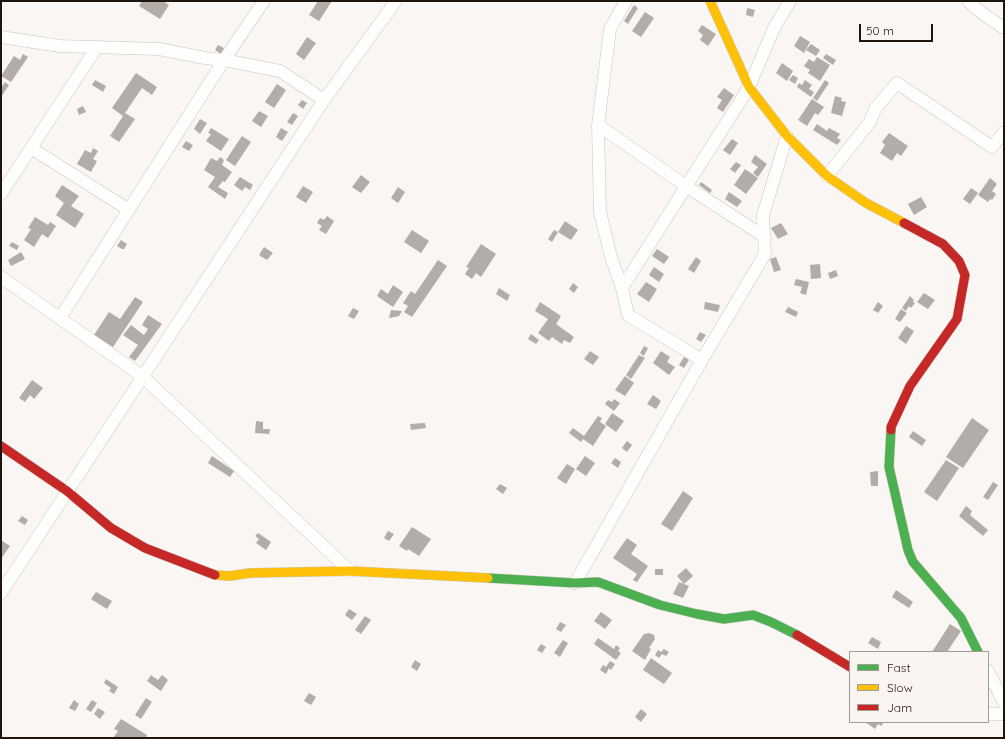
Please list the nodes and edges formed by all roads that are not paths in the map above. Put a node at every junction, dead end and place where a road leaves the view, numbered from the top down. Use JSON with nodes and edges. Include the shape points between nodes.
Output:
{"nodes":[{"id":1,"x":264,"y":1,"type":"edge"},
{"id":2,"x":396,"y":1,"type":"edge"},
{"id":3,"x":626,"y":1,"type":"edge"},
{"id":4,"x":710,"y":1,"type":"edge"},
{"id":5,"x":790,"y":1,"type":"edge"},
{"id":6,"x":968,"y":1,"type":"edge"},
{"id":7,"x":1004,"y":28,"type":"edge"},
{"id":8,"x":1,"y":37,"type":"edge"},
{"id":9,"x":97,"y":47,"type":"junction"},
{"id":10,"x":224,"y":60,"type":"junction"},
{"id":11,"x":749,"y":87,"type":"junction"},
{"id":12,"x":324,"y":100,"type":"junction"},
{"id":13,"x":598,"y":125,"type":"junction"},
{"id":14,"x":1004,"y":132,"type":"edge"},
{"id":15,"x":787,"y":136,"type":"junction"},
{"id":16,"x":31,"y":148,"type":"junction"},
{"id":17,"x":827,"y":176,"type":"junction"},
{"id":18,"x":686,"y":186,"type":"junction"},
{"id":19,"x":1,"y":194,"type":"edge"},
{"id":20,"x":128,"y":210,"type":"junction"},
{"id":21,"x":765,"y":237,"type":"junction"},
{"id":22,"x":1,"y":277,"type":"edge"},
{"id":23,"x":622,"y":288,"type":"junction"},
{"id":24,"x":60,"y":318,"type":"junction"},
{"id":25,"x":702,"y":360,"type":"junction"},
{"id":26,"x":142,"y":376,"type":"junction"},
{"id":27,"x":1,"y":446,"type":"edge"},
{"id":28,"x":67,"y":491,"type":"junction"},
{"id":29,"x":350,"y":571,"type":"junction"},
{"id":30,"x":575,"y":583,"type":"junction"},
{"id":31,"x":1,"y":593,"type":"edge"},
{"id":32,"x":978,"y":651,"type":"edge"},
{"id":33,"x":849,"y":666,"type":"edge"},
{"id":34,"x":989,"y":673,"type":"edge"},
{"id":35,"x":1004,"y":703,"type":"edge"},
{"id":36,"x":989,"y":714,"type":"edge"},
{"id":37,"x":1004,"y":714,"type":"edge"}],
"edges":[{"from":1,"to":10,"type":"street"},
{"from":2,"to":12,"type":"street"},
{"from":3,"to":13,"type":"street","via":[[610,29]]},
{"from":4,"to":11,"type":"street"},
{"from":5,"to":11,"type":"street","via":[[774,28]]},
{"from":6,"to":7,"type":"street"},
{"from":8,"to":9,"type":"street","via":[[60,46]]},
{"from":9,"to":10,"type":"street","via":[[159,49]]},
{"from":9,"to":16,"type":"street"},
{"from":10,"to":12,"type":"street","via":[[280,70]]},
{"from":10,"to":20,"type":"street"},
{"from":11,"to":15,"type":"street"},
{"from":11,"to":18,"type":"street"},
{"from":12,"to":26,"type":"street"},
{"from":13,"to":18,"type":"street"},
{"from":13,"to":23,"type":"street","via":[[600,212]]},
{"from":14,"to":17,"type":"street","via":[[992,147],[897,83],[874,109],[870,122]]},
{"from":15,"to":17,"type":"street"},
{"from":15,"to":21,"type":"street","via":[[763,215]]},
{"from":16,"to":19,"type":"street"},
{"from":16,"to":20,"type":"street"},
{"from":17,"to":32,"type":"street","via":[[866,203],[943,244],[963,268],[965,275],[957,319],[910,386],[891,427],[889,467],[913,562],[961,618]]},
{"from":18,"to":21,"type":"street"},
{"from":18,"to":23,"type":"street"},
{"from":20,"to":24,"type":"street"},
{"from":21,"to":25,"type":"street","via":[[765,254]]},
{"from":22,"to":24,"type":"street"},
{"from":23,"to":25,"type":"street","via":[[628,315]]},
{"from":24,"to":26,"type":"street"},
{"from":25,"to":30,"type":"street"},
{"from":26,"to":28,"type":"street"},
{"from":26,"to":29,"type":"street"},
{"from":27,"to":28,"type":"street"},
{"from":28,"to":29,"type":"street","via":[[111,528],[145,548],[213,575]]},
{"from":28,"to":31,"type":"street"},
{"from":29,"to":30,"type":"street"},
{"from":30,"to":33,"type":"street","via":[[598,582],[666,607],[724,620],[753,615],[795,634]]},
{"from":34,"to":35,"type":"street"},
{"from":36,"to":37,"type":"street"}]}
